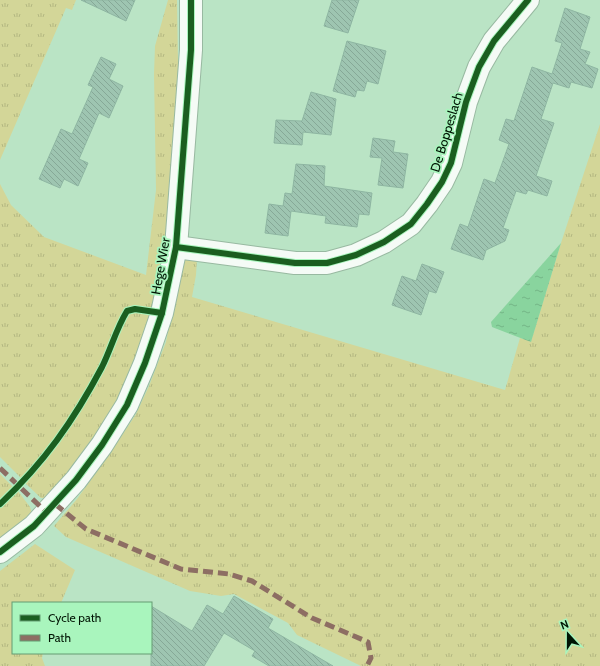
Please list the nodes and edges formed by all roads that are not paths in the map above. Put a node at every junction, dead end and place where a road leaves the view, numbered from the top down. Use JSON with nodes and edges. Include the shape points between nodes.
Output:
{"nodes":[{"id":1,"x":191,"y":0,"type":"edge"},
{"id":2,"x":528,"y":0,"type":"edge"},
{"id":3,"x":176,"y":247,"type":"junction"},
{"id":4,"x":0,"y":552,"type":"edge"}],
"edges":[{"from":1,"to":3,"type":"street","name":"Hege Wier","via":[[191,50]]},
{"from":2,"to":3,"type":"street","name":"De Boppeslach","via":[[494,41],[479,67],[466,102],[451,163],[442,182],[410,224],[384,242],[356,255],[327,263],[295,263]]},
{"from":3,"to":4,"type":"street","name":"Hege Wier","via":[[162,314],[127,405],[76,480],[34,526]]}]}
